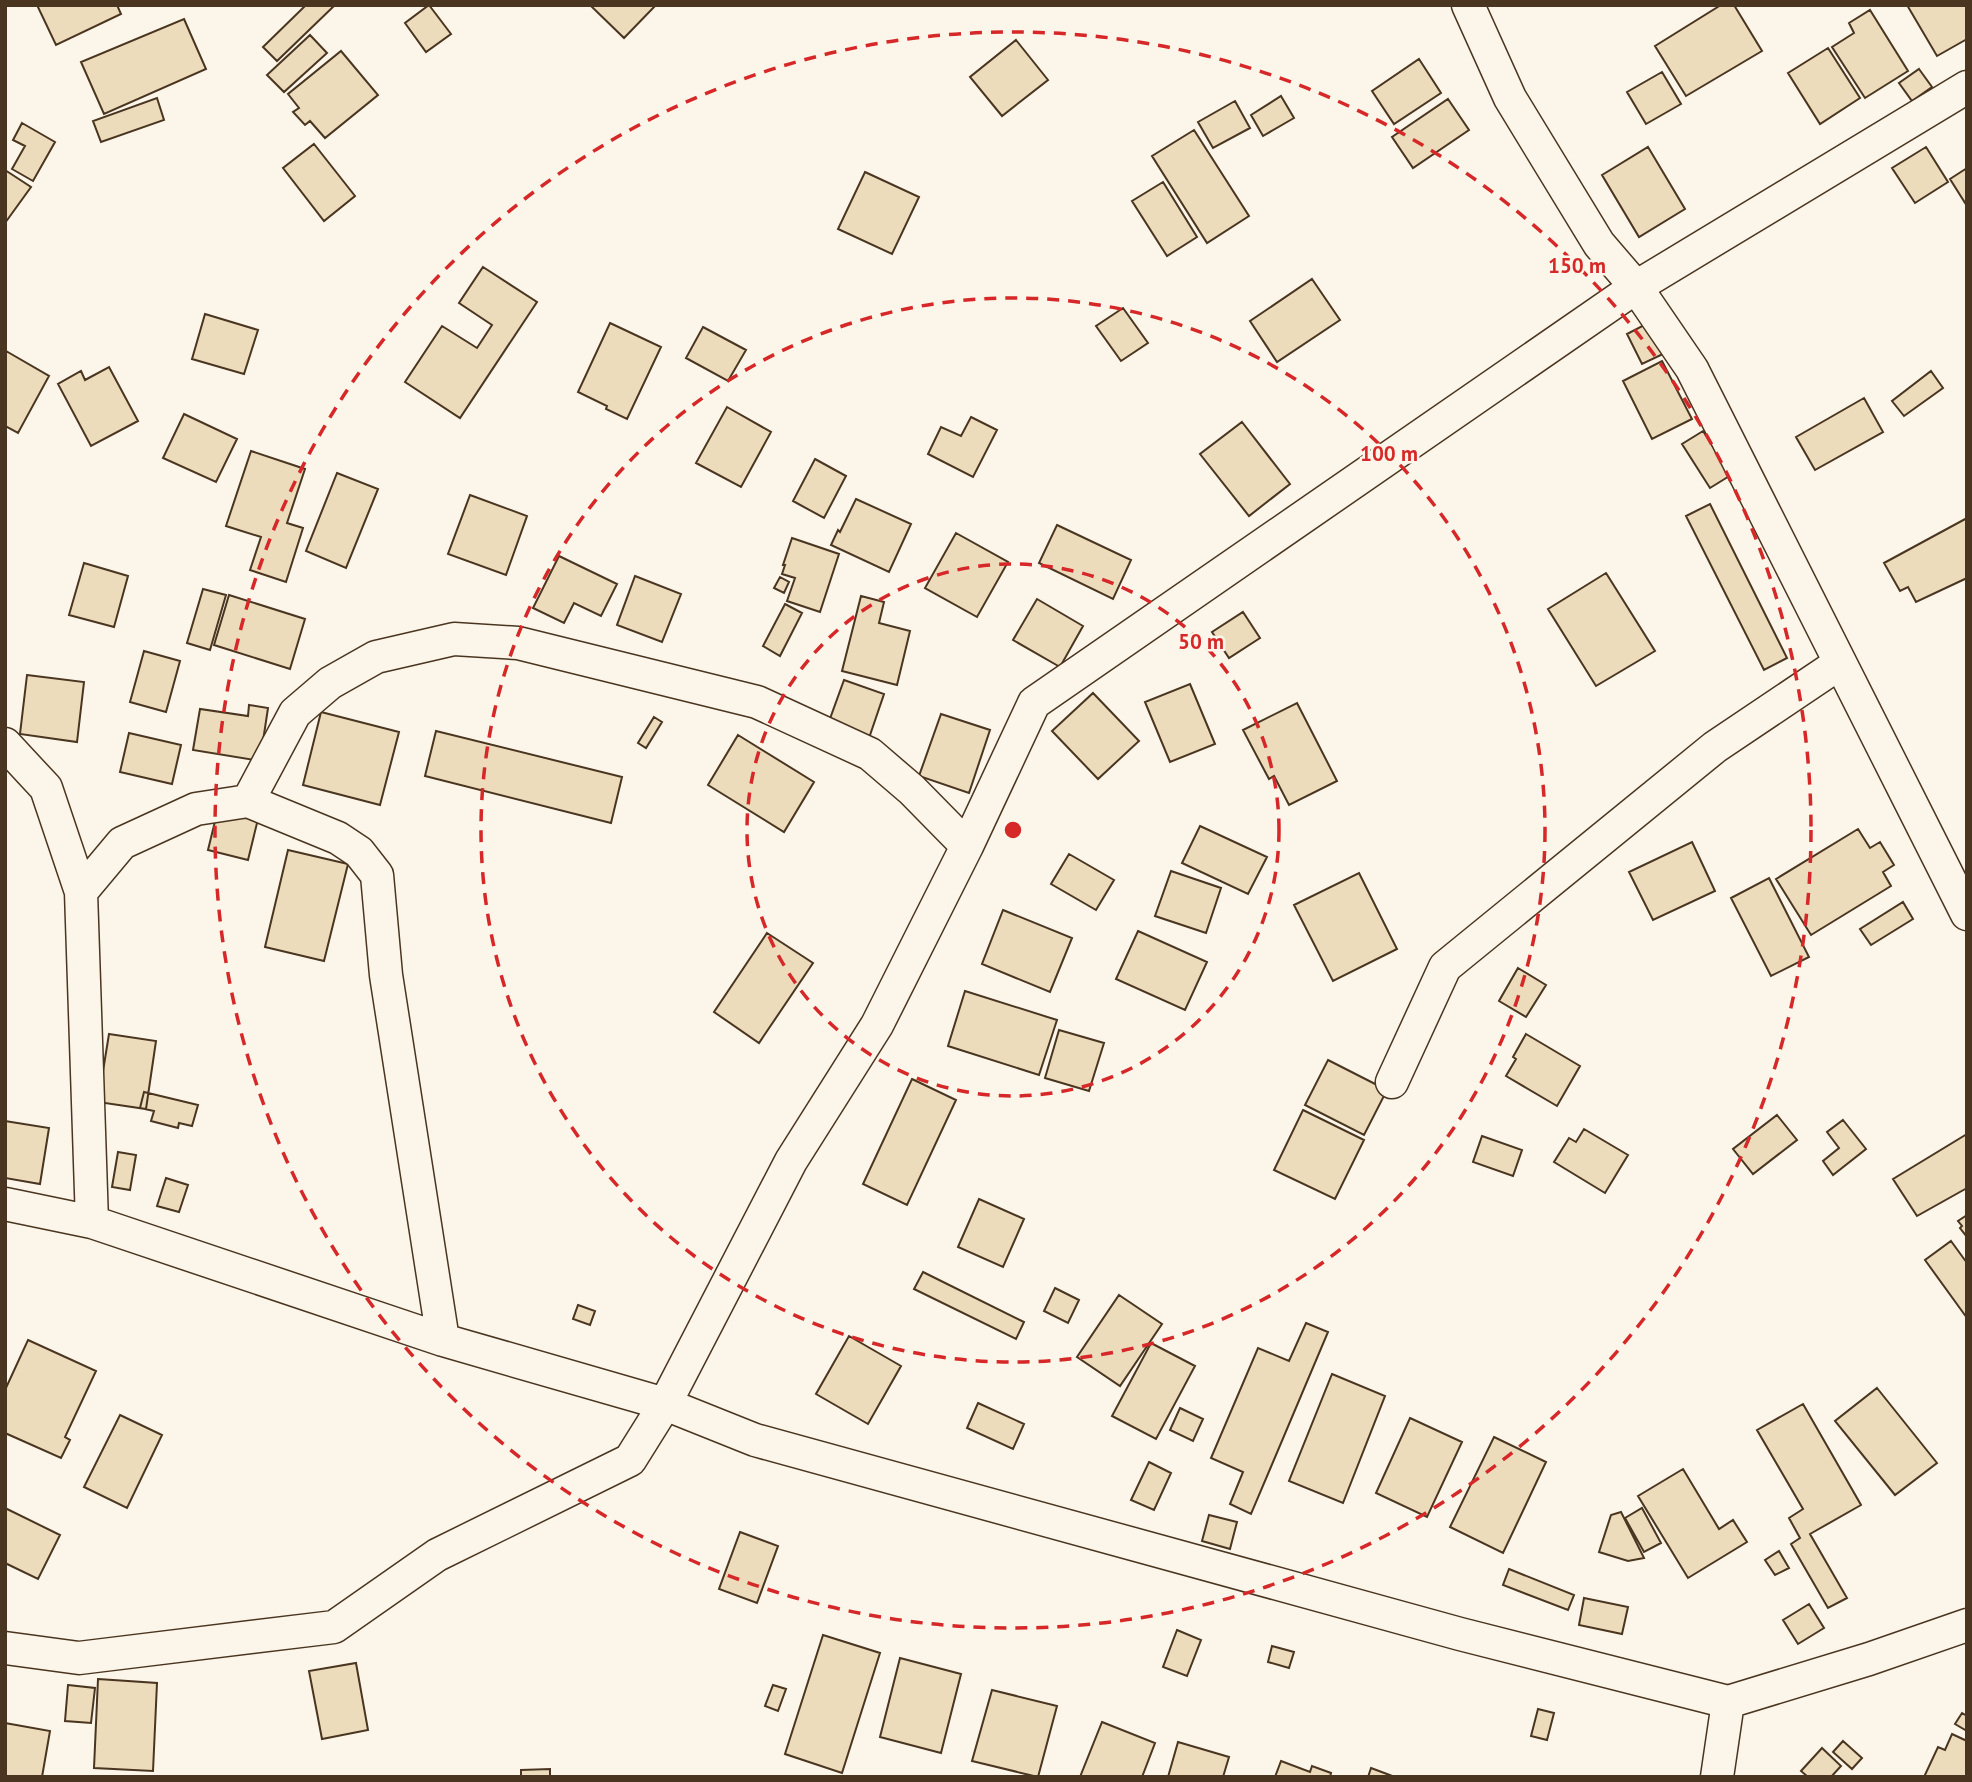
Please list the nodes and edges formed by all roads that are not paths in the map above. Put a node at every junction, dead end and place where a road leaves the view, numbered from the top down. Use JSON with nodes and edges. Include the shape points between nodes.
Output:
{"nodes":[{"id":1,"x":1468,"y":5,"type":"edge"},
{"id":2,"x":1967,"y":87,"type":"edge"},
{"id":3,"x":1636,"y":287,"type":"junction"},
{"id":4,"x":1840,"y":663,"type":"junction"},
{"id":5,"x":5,"y":744,"type":"edge"},
{"id":6,"x":248,"y":802,"type":"junction"},
{"id":7,"x":967,"y":846,"type":"junction"},
{"id":8,"x":81,"y":892,"type":"junction"},
{"id":9,"x":1967,"y":914,"type":"edge"},
{"id":10,"x":1392,"y":1082,"type":"dead end"},
{"id":11,"x":5,"y":1204,"type":"edge"},
{"id":12,"x":92,"y":1222,"type":"junction"},
{"id":13,"x":443,"y":1340,"type":"junction"},
{"id":14,"x":665,"y":1404,"type":"junction"},
{"id":15,"x":1967,"y":1625,"type":"edge"},
{"id":16,"x":5,"y":1648,"type":"edge"},
{"id":17,"x":1728,"y":1702,"type":"junction"},
{"id":18,"x":1717,"y":1777,"type":"edge"}],
"edges":[{"from":1,"to":3,"type":"street","via":[[1510,98],[1599,244]]},
{"from":2,"to":3,"type":"street"},
{"from":3,"to":4,"type":"street","via":[[1692,369]]},
{"from":3,"to":7,"type":"street","via":[[1034,703]]},
{"from":4,"to":9,"type":"street"},
{"from":4,"to":10,"type":"street","via":[[1714,747],[1445,967]]},
{"from":5,"to":8,"type":"street","via":[[46,788]]},
{"from":6,"to":7,"type":"street","via":[[295,713],[330,682],[376,657],[454,639],[518,643],[757,702],[870,754]]},
{"from":6,"to":8,"type":"street","via":[[196,808],[122,843]]},
{"from":6,"to":13,"type":"street","via":[[338,838],[359,852],[377,875],[386,975]]},
{"from":7,"to":14,"type":"street","via":[[877,1025],[791,1161]]},
{"from":8,"to":12,"type":"street"},
{"from":11,"to":12,"type":"street"},
{"from":12,"to":13,"type":"street"},
{"from":13,"to":14,"type":"street"},
{"from":14,"to":16,"type":"street","via":[[631,1460],[437,1555],[334,1626],[79,1658]]},
{"from":14,"to":17,"type":"street","via":[[755,1440],[1460,1634]]},
{"from":15,"to":17,"type":"street"},
{"from":17,"to":18,"type":"street"}]}
